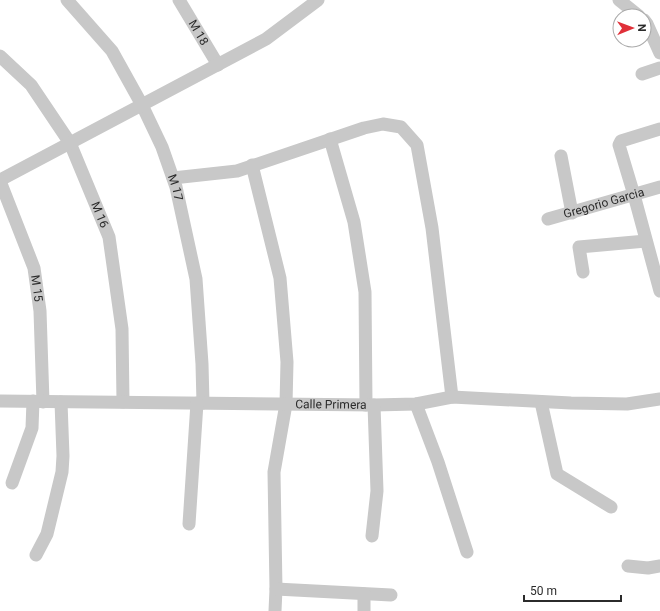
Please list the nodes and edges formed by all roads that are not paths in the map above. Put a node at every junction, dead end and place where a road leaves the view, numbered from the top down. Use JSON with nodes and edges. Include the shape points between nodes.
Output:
{"nodes":[{"id":1,"x":67,"y":0,"type":"edge"},
{"id":2,"x":179,"y":0,"type":"edge"},
{"id":3,"x":318,"y":0,"type":"edge"},
{"id":4,"x":619,"y":0,"type":"edge"},
{"id":5,"x":629,"y":8,"type":"edge"},
{"id":6,"x":652,"y":35,"type":"edge"},
{"id":7,"x":660,"y":53,"type":"edge"},
{"id":8,"x":0,"y":56,"type":"edge"},
{"id":9,"x":218,"y":65,"type":"junction"},
{"id":10,"x":660,"y":68,"type":"edge"},
{"id":11,"x":642,"y":74,"type":"dead end"},
{"id":12,"x":142,"y":105,"type":"junction"},
{"id":13,"x":660,"y":129,"type":"edge"},
{"id":14,"x":330,"y":139,"type":"junction"},
{"id":15,"x":70,"y":143,"type":"junction"},
{"id":16,"x":561,"y":156,"type":"dead end"},
{"id":17,"x":252,"y":165,"type":"junction"},
{"id":18,"x":172,"y":178,"type":"junction"},
{"id":19,"x":0,"y":181,"type":"edge"},
{"id":20,"x":660,"y":187,"type":"edge"},
{"id":21,"x":634,"y":196,"type":"junction"},
{"id":22,"x":572,"y":213,"type":"junction"},
{"id":23,"x":548,"y":219,"type":"dead end"},
{"id":24,"x":646,"y":241,"type":"junction"},
{"id":25,"x":583,"y":272,"type":"dead end"},
{"id":26,"x":660,"y":290,"type":"edge"},
{"id":27,"x":452,"y":397,"type":"junction"},
{"id":28,"x":660,"y":399,"type":"edge"},
{"id":29,"x":0,"y":401,"type":"edge"},
{"id":30,"x":38,"y":401,"type":"junction"},
{"id":31,"x":61,"y":402,"type":"junction"},
{"id":32,"x":123,"y":402,"type":"junction"},
{"id":33,"x":541,"y":402,"type":"junction"},
{"id":34,"x":200,"y":403,"type":"junction"},
{"id":35,"x":286,"y":404,"type":"junction"},
{"id":36,"x":416,"y":404,"type":"junction"},
{"id":37,"x":370,"y":405,"type":"junction"},
{"id":38,"x":12,"y":483,"type":"dead end"},
{"id":39,"x":612,"y":507,"type":"dead end"},
{"id":40,"x":189,"y":524,"type":"dead end"},
{"id":41,"x":372,"y":536,"type":"dead end"},
{"id":42,"x":467,"y":552,"type":"dead end"},
{"id":43,"x":36,"y":555,"type":"dead end"},
{"id":44,"x":628,"y":566,"type":"dead end"},
{"id":45,"x":660,"y":566,"type":"edge"},
{"id":46,"x":276,"y":589,"type":"junction"},
{"id":47,"x":364,"y":594,"type":"junction"},
{"id":48,"x":392,"y":595,"type":"dead end"},
{"id":49,"x":275,"y":611,"type":"edge"},
{"id":50,"x":364,"y":611,"type":"edge"}],
"edges":[{"from":1,"to":12,"type":"street","name":"M 17","via":[[112,51]]},
{"from":2,"to":9,"type":"street","name":"M 18"},
{"from":3,"to":9,"type":"street","via":[[266,39]]},
{"from":4,"to":5,"type":"street"},
{"from":6,"to":7,"type":"street"},
{"from":8,"to":15,"type":"street","name":"M 16","via":[[31,85]]},
{"from":9,"to":12,"type":"street"},
{"from":10,"to":11,"type":"street"},
{"from":12,"to":15,"type":"street"},
{"from":12,"to":18,"type":"street","name":"M 17","via":[[162,147]]},
{"from":13,"to":21,"type":"street","via":[[621,141],[619,145]]},
{"from":14,"to":17,"type":"street"},
{"from":14,"to":27,"type":"street","via":[[383,124],[401,127],[417,145],[432,228]]},
{"from":14,"to":37,"type":"street","via":[[354,222],[365,292]]},
{"from":15,"to":19,"type":"street"},
{"from":15,"to":32,"type":"street","name":"M 16","via":[[109,237],[122,329]]},
{"from":16,"to":22,"type":"street"},
{"from":17,"to":18,"type":"street","via":[[237,171]]},
{"from":17,"to":35,"type":"street","via":[[280,278],[287,362]]},
{"from":18,"to":34,"type":"street","name":"M 17","via":[[196,279],[202,364]]},
{"from":19,"to":30,"type":"street","name":"M 15","via":[[34,268],[40,311]]},
{"from":20,"to":21,"type":"street","name":"Gregorio Garcia"},
{"from":21,"to":22,"type":"street","name":"Gregorio Garcia"},
{"from":21,"to":24,"type":"street"},
{"from":22,"to":23,"type":"street","name":"Gregorio Garcia"},
{"from":24,"to":25,"type":"street","via":[[579,247]]},
{"from":24,"to":26,"type":"street"},
{"from":27,"to":33,"type":"street","name":"Calle Primera"},
{"from":27,"to":36,"type":"street","name":"Calle Primera"},
{"from":28,"to":33,"type":"street","name":"Calle Primera","via":[[627,404]]},
{"from":29,"to":30,"type":"street","name":"Calle Primera"},
{"from":30,"to":31,"type":"street","name":"Calle Primera"},
{"from":30,"to":38,"type":"street","name":"M 15","via":[[32,428]]},
{"from":31,"to":32,"type":"street","name":"Calle Primera"},
{"from":31,"to":43,"type":"street","via":[[62,472],[47,534]]},
{"from":32,"to":34,"type":"street","name":"Calle Primera"},
{"from":33,"to":39,"type":"street","via":[[557,474]]},
{"from":34,"to":35,"type":"street","name":"Calle Primera"},
{"from":34,"to":40,"type":"street","name":"M 17"},
{"from":35,"to":37,"type":"street","name":"Calle Primera"},
{"from":35,"to":46,"type":"street","via":[[274,472]]},
{"from":36,"to":37,"type":"street","name":"Calle Primera"},
{"from":36,"to":42,"type":"street"},
{"from":37,"to":41,"type":"street","via":[[377,491]]},
{"from":44,"to":45,"type":"street"},
{"from":46,"to":47,"type":"street"},
{"from":46,"to":49,"type":"street"},
{"from":47,"to":48,"type":"street"},
{"from":47,"to":50,"type":"street"}]}
